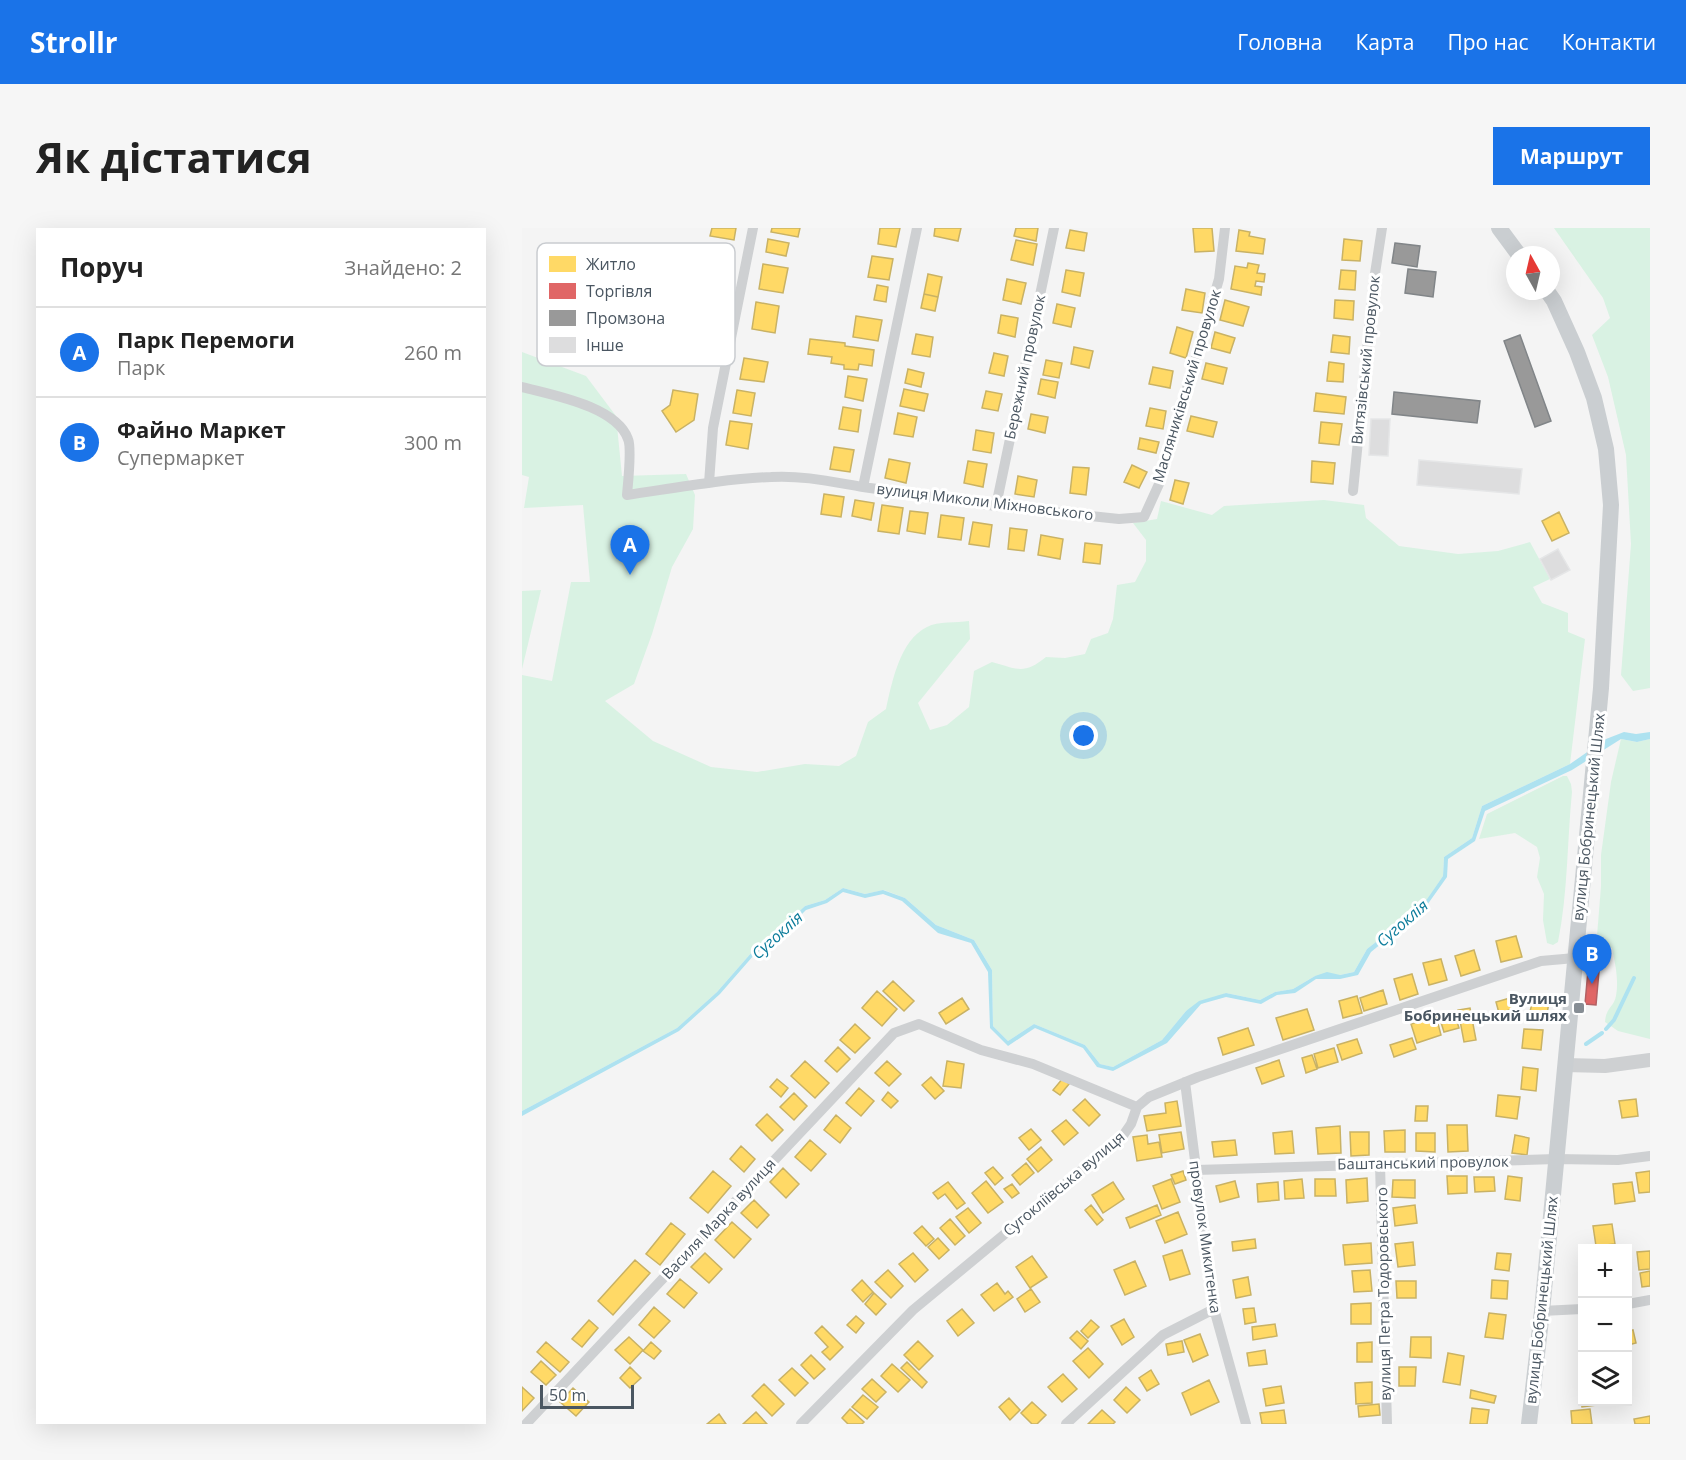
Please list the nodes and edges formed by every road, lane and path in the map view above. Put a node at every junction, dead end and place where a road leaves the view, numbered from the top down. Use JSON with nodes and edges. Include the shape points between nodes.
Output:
{"nodes":[{"id":1,"x":753,"y":228,"type":"edge"},
{"id":2,"x":917,"y":228,"type":"edge"},
{"id":3,"x":1054,"y":228,"type":"edge"},
{"id":4,"x":1225,"y":228,"type":"edge"},
{"id":5,"x":1382,"y":228,"type":"edge"},
{"id":6,"x":1499,"y":228,"type":"edge"},
{"id":7,"x":1513,"y":246,"type":"edge"},
{"id":8,"x":1553,"y":300,"type":"edge"},
{"id":9,"x":735,"y":318,"type":"edge"},
{"id":10,"x":725,"y":366,"type":"edge"},
{"id":11,"x":522,"y":387,"type":"edge"},
{"id":12,"x":709,"y":483,"type":"junction"},
{"id":13,"x":863,"y":487,"type":"junction"},
{"id":14,"x":1353,"y":491,"type":"dead end"},
{"id":15,"x":996,"y":506,"type":"junction"},
{"id":16,"x":1119,"y":519,"type":"joint"},
{"id":17,"x":1575,"y":958,"type":"junction"},
{"id":18,"x":1650,"y":1060,"type":"edge"},
{"id":19,"x":1565,"y":1065,"type":"junction"},
{"id":20,"x":1185,"y":1082,"type":"junction"},
{"id":21,"x":1137,"y":1107,"type":"junction"},
{"id":22,"x":1650,"y":1156,"type":"edge"},
{"id":23,"x":1556,"y":1159,"type":"junction"},
{"id":24,"x":1380,"y":1164,"type":"junction"},
{"id":25,"x":1196,"y":1170,"type":"junction"},
{"id":26,"x":1650,"y":1300,"type":"edge"},
{"id":27,"x":1632,"y":1303,"type":"edge"},
{"id":28,"x":1214,"y":1308,"type":"junction"},
{"id":29,"x":1578,"y":1309,"type":"edge"},
{"id":30,"x":1542,"y":1311,"type":"junction"},
{"id":31,"x":526,"y":1424,"type":"edge"},
{"id":32,"x":801,"y":1424,"type":"edge"},
{"id":33,"x":1066,"y":1424,"type":"edge"},
{"id":34,"x":1246,"y":1424,"type":"edge"},
{"id":35,"x":1387,"y":1424,"type":"edge"},
{"id":36,"x":1529,"y":1424,"type":"edge"}],
"edges":[{"from":1,"to":9,"type":"street"},
{"from":2,"to":13,"type":"street","name":"вулиця Миколи Міхновського"},
{"from":3,"to":15,"type":"street","name":"Бережний провулок"},
{"from":4,"to":16,"type":"street","name":"Масляниківський провулок","via":[[1219,279],[1159,484],[1144,517]]},
{"from":5,"to":14,"type":"street","name":"Витязівський провулок"},
{"from":6,"to":7,"type":"main road"},
{"from":8,"to":17,"type":"main road","name":"вулиця Бобринецький Шлях","via":[[1594,398],[1606,449],[1611,505],[1601,688]]},
{"from":10,"to":12,"type":"street","via":[[713,428]]},
{"from":11,"to":12,"type":"street","via":[[582,402],[619,424],[629,440],[627,495]]},
{"from":12,"to":13,"type":"street","via":[[772,477]]},
{"from":13,"to":15,"type":"street","name":"вулиця Миколи Міхновського"},
{"from":15,"to":16,"type":"street","name":"вулиця Миколи Міхновського"},
{"from":17,"to":19,"type":"main road","name":"вулиця Бобринецький Шлях"},
{"from":17,"to":20,"type":"street","via":[[1541,961]]},
{"from":18,"to":19,"type":"street","via":[[1605,1066]]},
{"from":19,"to":23,"type":"main road","name":"вулиця Бобринецький Шлях"},
{"from":20,"to":21,"type":"street"},
{"from":20,"to":25,"type":"street","name":"провулок Микитенка"},
{"from":21,"to":31,"type":"street","name":"Василя Марка вулиця","via":[[1033,1064],[981,1050],[919,1024],[894,1032]]},
{"from":21,"to":32,"type":"street","name":"Сугокліївська вулиця","via":[[1122,1137],[913,1310]]},
{"from":22,"to":23,"type":"street","name":"Баштанський провулок"},
{"from":23,"to":24,"type":"street","name":"Баштанський провулок"},
{"from":23,"to":30,"type":"main road","name":"вулиця Бобринецький Шлях"},
{"from":24,"to":25,"type":"street","name":"Баштанський провулок"},
{"from":24,"to":35,"type":"street","name":"вулиця Петра Тодоровського"},
{"from":25,"to":28,"type":"street","name":"провулок Микитенка"},
{"from":26,"to":27,"type":"street"},
{"from":28,"to":33,"type":"street","via":[[1163,1335]]},
{"from":28,"to":34,"type":"street","name":"провулок Микитенка"},
{"from":29,"to":30,"type":"street"},
{"from":30,"to":36,"type":"main road","name":"вулиця Бобринецький Шлях"}]}
